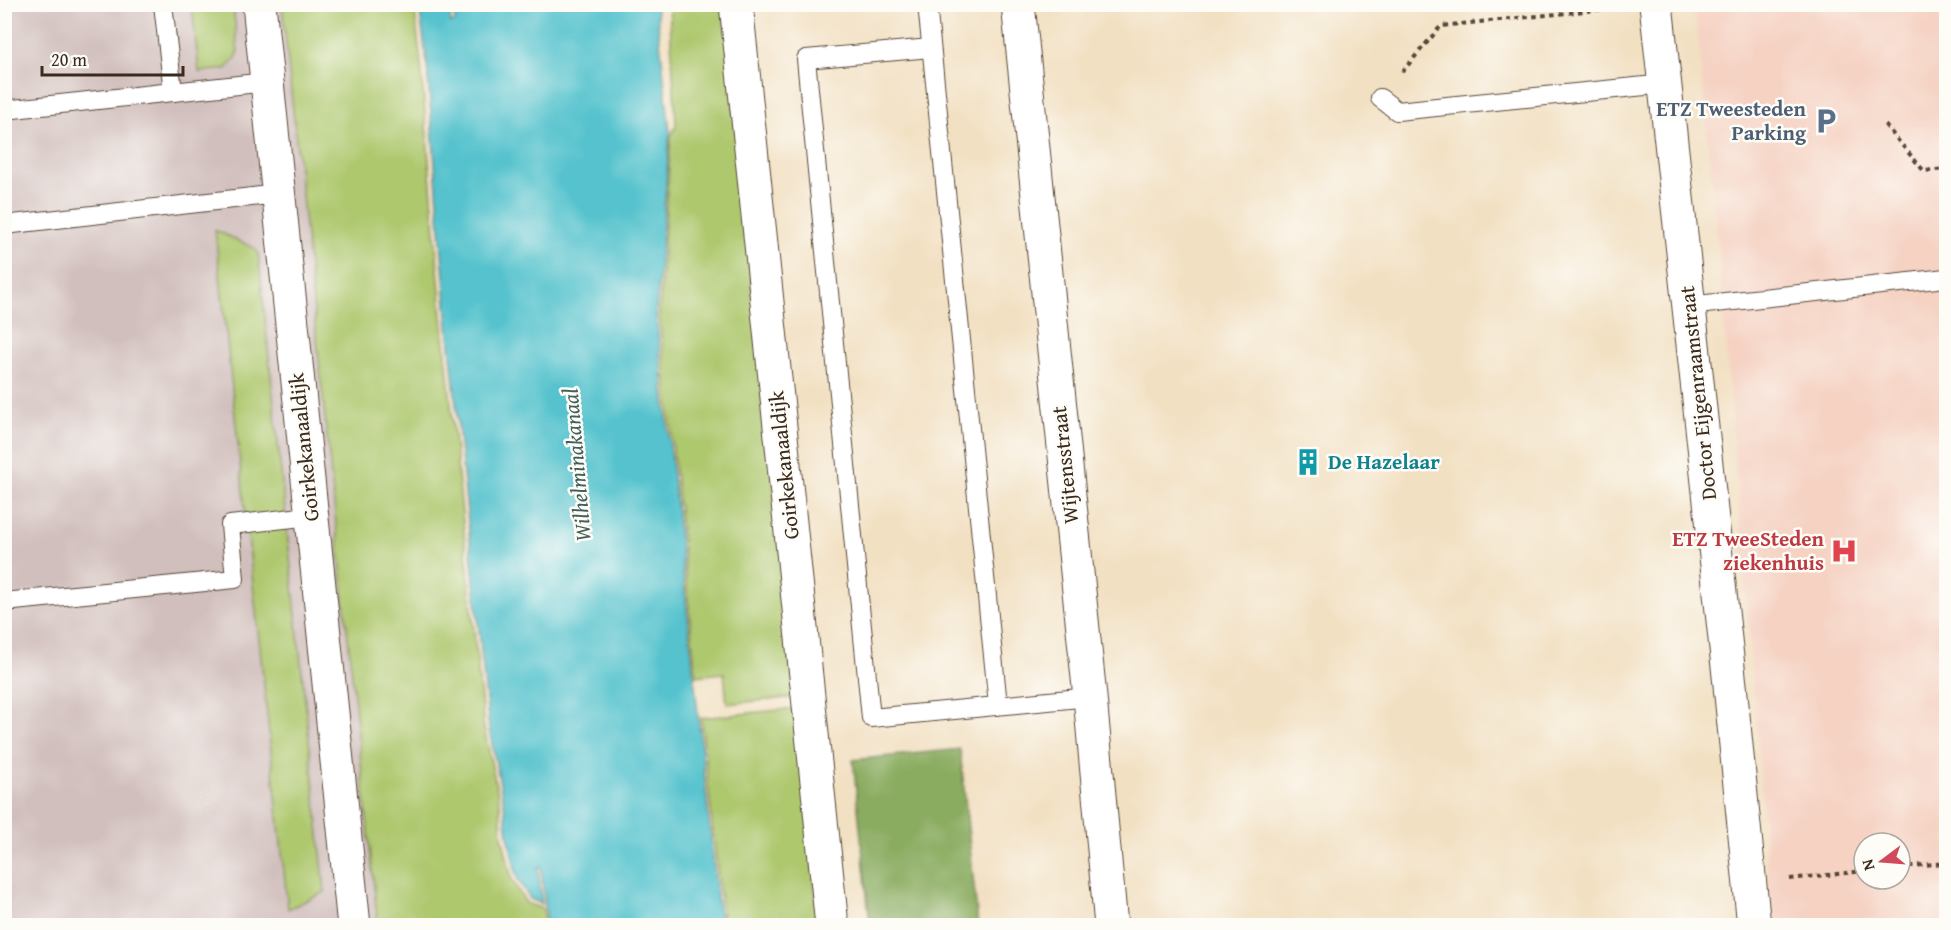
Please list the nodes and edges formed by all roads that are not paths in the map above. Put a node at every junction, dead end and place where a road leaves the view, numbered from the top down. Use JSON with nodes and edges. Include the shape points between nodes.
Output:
{"nodes":[{"id":1,"x":163,"y":4,"type":"edge"},
{"id":2,"x":259,"y":4,"type":"edge"},
{"id":3,"x":736,"y":4,"type":"edge"},
{"id":4,"x":927,"y":4,"type":"edge"},
{"id":5,"x":1018,"y":4,"type":"edge"},
{"id":6,"x":1641,"y":6,"type":"edge"},
{"id":7,"x":931,"y":48,"type":"junction"},
{"id":8,"x":267,"y":82,"type":"junction"},
{"id":9,"x":1665,"y":84,"type":"junction"},
{"id":10,"x":173,"y":92,"type":"junction"},
{"id":11,"x":1380,"y":98,"type":"road end"},
{"id":12,"x":4,"y":110,"type":"edge"},
{"id":13,"x":278,"y":194,"type":"junction"},
{"id":14,"x":4,"y":225,"type":"edge"},
{"id":15,"x":1947,"y":278,"type":"edge"},
{"id":16,"x":1688,"y":306,"type":"junction"},
{"id":17,"x":311,"y":516,"type":"junction"},
{"id":18,"x":4,"y":602,"type":"edge"},
{"id":19,"x":1090,"y":697,"type":"junction"},
{"id":20,"x":998,"y":705,"type":"junction"},
{"id":21,"x":354,"y":926,"type":"edge"},
{"id":22,"x":832,"y":926,"type":"edge"},
{"id":23,"x":1111,"y":926,"type":"edge"},
{"id":24,"x":1754,"y":926,"type":"edge"}],
"edges":[{"from":1,"to":10,"type":"lane"},
{"from":2,"to":8,"type":"street","name":"Goirkekanaaldijk"},
{"from":3,"to":22,"type":"street","name":"Goirkekanaaldijk"},
{"from":4,"to":7,"type":"lane"},
{"from":5,"to":19,"type":"street","name":"Wijtensstraat"},
{"from":6,"to":9,"type":"street","name":"Doctor Eijgenraamstraat"},
{"from":7,"to":20,"type":"lane"},
{"from":7,"to":20,"type":"lane","via":[[806,59],[868,695],[871,718]]},
{"from":8,"to":10,"type":"lane"},
{"from":8,"to":13,"type":"street","name":"Goirkekanaaldijk"},
{"from":9,"to":11,"type":"lane","via":[[1397,111]]},
{"from":9,"to":16,"type":"street","name":"Doctor Eijgenraamstraat"},
{"from":10,"to":12,"type":"lane"},
{"from":13,"to":14,"type":"lane"},
{"from":13,"to":17,"type":"street","name":"Goirkekanaaldijk"},
{"from":15,"to":16,"type":"lane"},
{"from":16,"to":24,"type":"street","name":"Doctor Eijgenraamstraat"},
{"from":17,"to":18,"type":"lane","via":[[230,525],[235,579]]},
{"from":17,"to":21,"type":"street","name":"Goirkekanaaldijk"},
{"from":19,"to":20,"type":"lane"},
{"from":19,"to":23,"type":"street","name":"Wijtensstraat"}]}
